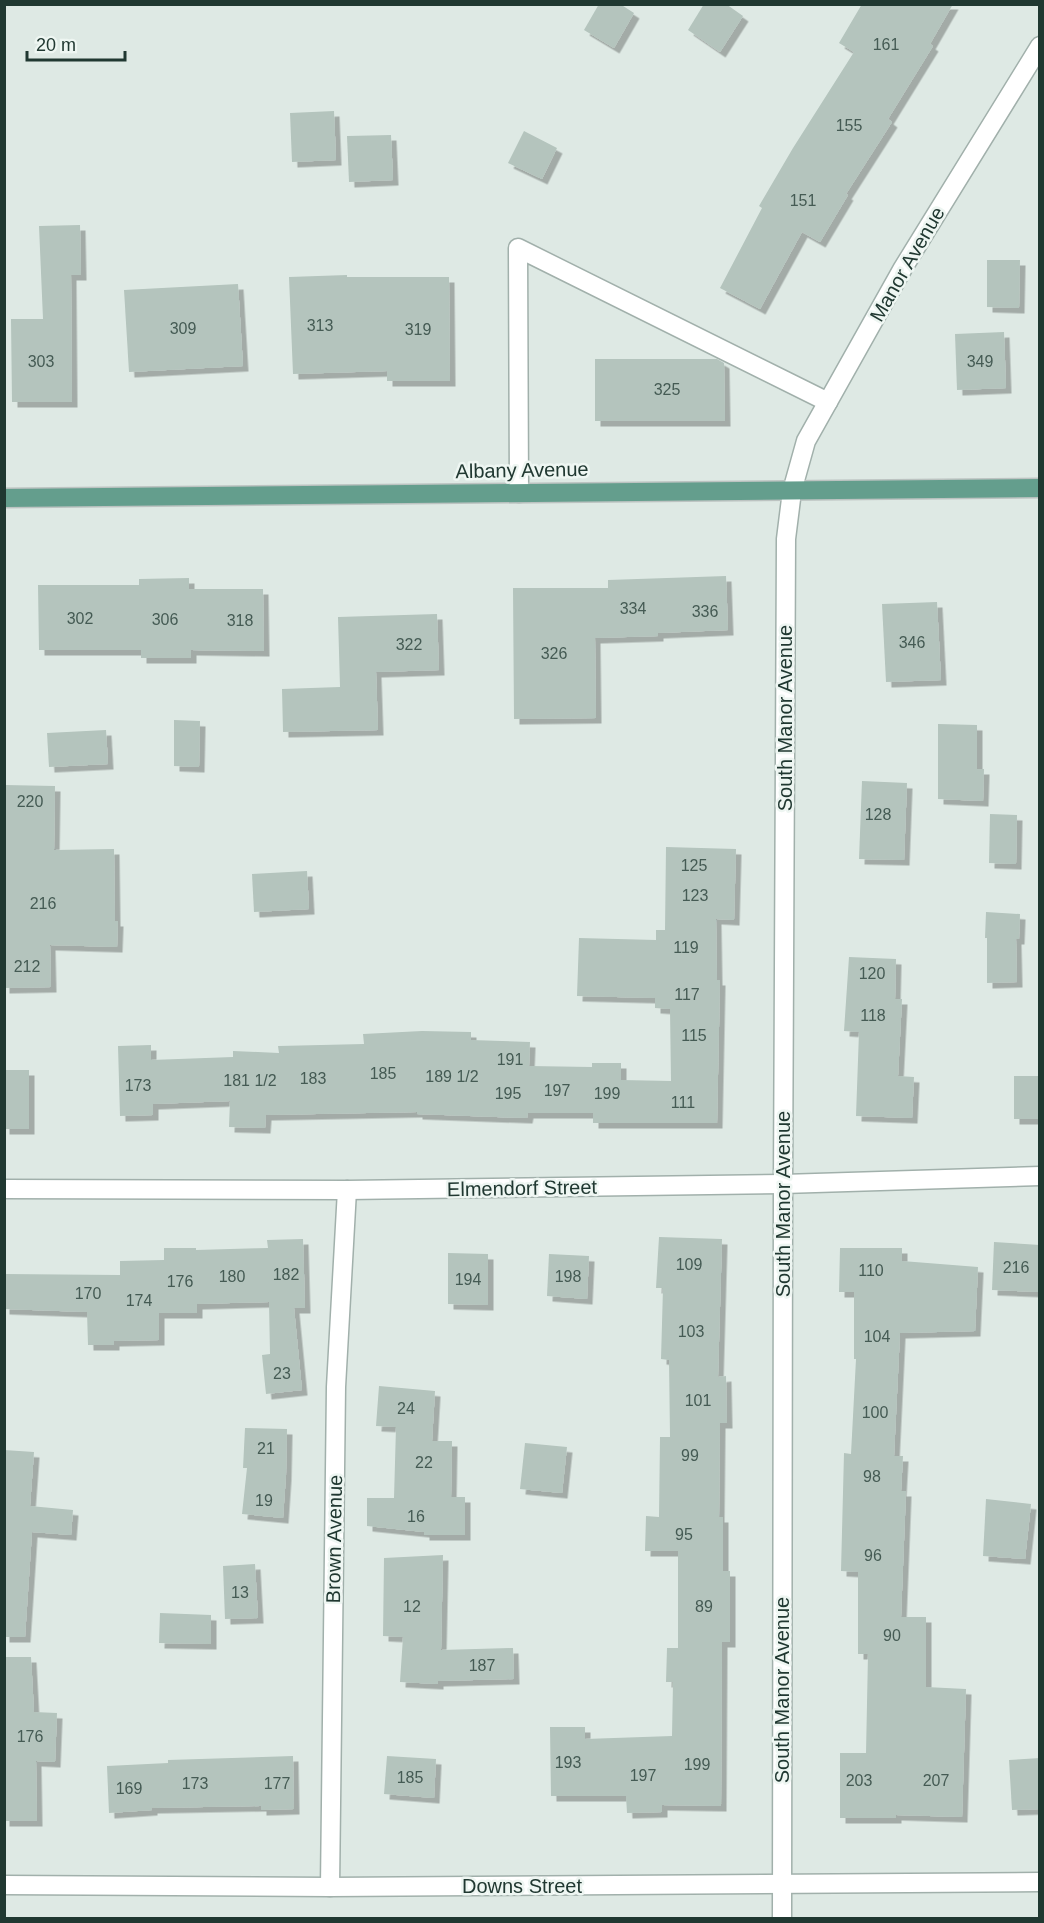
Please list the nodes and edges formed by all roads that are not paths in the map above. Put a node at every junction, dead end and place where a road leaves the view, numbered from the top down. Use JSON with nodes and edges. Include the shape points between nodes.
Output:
{"nodes":[{"id":1,"x":1040,"y":46,"type":"edge"},
{"id":2,"x":828,"y":402,"type":"junction"},
{"id":3,"x":1040,"y":488,"type":"edge"},
{"id":4,"x":792,"y":491,"type":"junction"},
{"id":5,"x":519,"y":493,"type":"junction"},
{"id":6,"x":4,"y":498,"type":"edge"},
{"id":7,"x":1040,"y":1176,"type":"edge"},
{"id":8,"x":783,"y":1184,"type":"junction"},
{"id":9,"x":4,"y":1189,"type":"edge"},
{"id":10,"x":347,"y":1190,"type":"junction"},
{"id":11,"x":1040,"y":1882,"type":"edge"},
{"id":12,"x":782,"y":1884,"type":"junction"},
{"id":13,"x":4,"y":1885,"type":"edge"},
{"id":14,"x":330,"y":1887,"type":"junction"},
{"id":15,"x":782,"y":1918,"type":"edge"}],
"edges":[{"from":1,"to":2,"type":"street","name":"Manor Avenue","via":[[903,268]]},
{"from":2,"to":4,"type":"street","name":"Manor Avenue","via":[[806,441]]},
{"from":2,"to":5,"type":"street","via":[[518,248]]},
{"from":3,"to":4,"type":"main road","name":"Albany Avenue"},
{"from":4,"to":5,"type":"main road","name":"Albany Avenue"},
{"from":4,"to":8,"type":"street","name":"South Manor Avenue","via":[[786,539]]},
{"from":5,"to":6,"type":"main road","name":"Albany Avenue"},
{"from":7,"to":8,"type":"street","name":"Elmendorf Street"},
{"from":8,"to":10,"type":"street","name":"Elmendorf Street"},
{"from":8,"to":12,"type":"street","name":"South Manor Avenue"},
{"from":9,"to":10,"type":"street","name":"Elmendorf Street"},
{"from":10,"to":14,"type":"street","name":"Brown Avenue","via":[[336,1387]]},
{"from":11,"to":12,"type":"street","name":"Downs Street"},
{"from":12,"to":14,"type":"street","name":"Downs Street"},
{"from":12,"to":15,"type":"street","name":"South Manor Avenue"},
{"from":13,"to":14,"type":"street","name":"Downs Street"}]}
